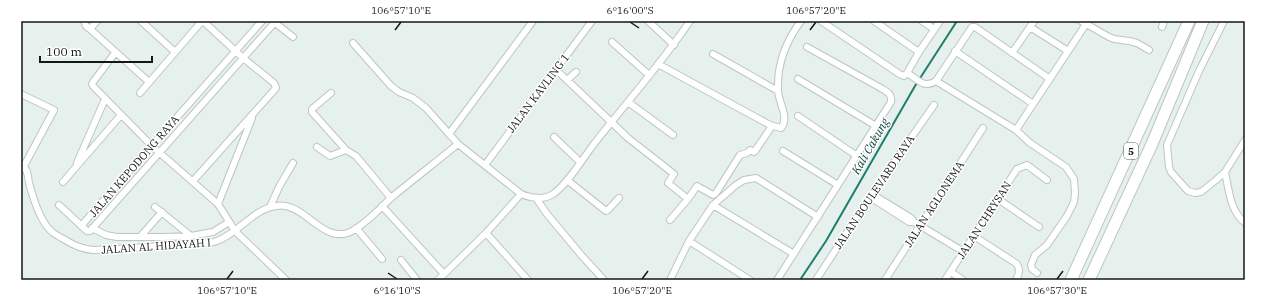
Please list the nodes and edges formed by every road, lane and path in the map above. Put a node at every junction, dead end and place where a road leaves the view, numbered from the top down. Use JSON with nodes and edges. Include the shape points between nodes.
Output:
{"nodes":[{"id":1,"x":84,"y":21,"type":"edge"},
{"id":2,"x":97,"y":21,"type":"edge"},
{"id":3,"x":141,"y":21,"type":"edge"},
{"id":4,"x":202,"y":21,"type":"edge"},
{"id":5,"x":262,"y":21,"type":"edge"},
{"id":6,"x":533,"y":21,"type":"edge"},
{"id":7,"x":592,"y":21,"type":"edge"},
{"id":8,"x":648,"y":21,"type":"edge"},
{"id":9,"x":690,"y":21,"type":"edge"},
{"id":10,"x":801,"y":21,"type":"edge"},
{"id":11,"x":821,"y":21,"type":"edge"},
{"id":12,"x":874,"y":21,"type":"edge"},
{"id":13,"x":922,"y":21,"type":"edge"},
{"id":14,"x":940,"y":21,"type":"edge"},
{"id":15,"x":1034,"y":21,"type":"edge"},
{"id":16,"x":1189,"y":21,"type":"edge"},
{"id":17,"x":1203,"y":21,"type":"edge"},
{"id":18,"x":1206,"y":21,"type":"edge"},
{"id":19,"x":1224,"y":21,"type":"edge"},
{"id":20,"x":275,"y":22,"type":"edge"},
{"id":21,"x":1085,"y":22,"type":"edge"},
{"id":22,"x":1030,"y":27,"type":"junction"},
{"id":23,"x":934,"y":29,"type":"junction"},
{"id":24,"x":90,"y":30,"type":"junction"},
{"id":25,"x":293,"y":37,"type":"dead end"},
{"id":26,"x":1195,"y":38,"type":"junction"},
{"id":27,"x":612,"y":42,"type":"dead end"},
{"id":28,"x":352,"y":43,"type":"dead end"},
{"id":29,"x":674,"y":45,"type":"junction"},
{"id":30,"x":807,"y":47,"type":"dead end"},
{"id":31,"x":1068,"y":50,"type":"junction"},
{"id":32,"x":1149,"y":50,"type":"dead end"},
{"id":33,"x":236,"y":51,"type":"junction"},
{"id":34,"x":955,"y":51,"type":"junction"},
{"id":35,"x":175,"y":52,"type":"junction"},
{"id":36,"x":919,"y":52,"type":"junction"},
{"id":37,"x":115,"y":53,"type":"junction"},
{"id":38,"x":1012,"y":53,"type":"junction"},
{"id":39,"x":713,"y":54,"type":"dead end"},
{"id":40,"x":243,"y":58,"type":"junction"},
{"id":41,"x":658,"y":64,"type":"junction"},
{"id":42,"x":556,"y":70,"type":"junction"},
{"id":43,"x":576,"y":72,"type":"dead end"},
{"id":44,"x":909,"y":74,"type":"junction"},
{"id":45,"x":649,"y":75,"type":"junction"},
{"id":46,"x":798,"y":79,"type":"dead end"},
{"id":47,"x":1050,"y":79,"type":"junction"},
{"id":48,"x":567,"y":80,"type":"junction"},
{"id":49,"x":936,"y":80,"type":"junction"},
{"id":50,"x":149,"y":82,"type":"junction"},
{"id":51,"x":778,"y":91,"type":"junction"},
{"id":52,"x":140,"y":93,"type":"dead end"},
{"id":53,"x":332,"y":93,"type":"dead end"},
{"id":54,"x":21,"y":94,"type":"edge"},
{"id":55,"x":105,"y":99,"type":"junction"},
{"id":56,"x":628,"y":102,"type":"junction"},
{"id":57,"x":1033,"y":104,"type":"junction"},
{"id":58,"x":934,"y":105,"type":"dead end"},
{"id":59,"x":121,"y":115,"type":"junction"},
{"id":60,"x":253,"y":115,"type":"junction"},
{"id":61,"x":798,"y":116,"type":"dead end"},
{"id":62,"x":611,"y":122,"type":"junction"},
{"id":63,"x":772,"y":126,"type":"junction"},
{"id":64,"x":876,"y":126,"type":"junction"},
{"id":65,"x":983,"y":128,"type":"dead end"},
{"id":66,"x":1016,"y":130,"type":"junction"},
{"id":67,"x":449,"y":134,"type":"junction"},
{"id":68,"x":673,"y":135,"type":"dead end"},
{"id":69,"x":554,"y":137,"type":"dead end"},
{"id":70,"x":1245,"y":140,"type":"edge"},
{"id":71,"x":458,"y":144,"type":"junction"},
{"id":72,"x":152,"y":146,"type":"junction"},
{"id":73,"x":317,"y":147,"type":"dead end"},
{"id":74,"x":346,"y":150,"type":"junction"},
{"id":75,"x":783,"y":151,"type":"dead end"},
{"id":76,"x":160,"y":152,"type":"junction"},
{"id":77,"x":857,"y":156,"type":"junction"},
{"id":78,"x":580,"y":162,"type":"junction"},
{"id":79,"x":293,"y":163,"type":"dead end"},
{"id":80,"x":22,"y":165,"type":"edge"},
{"id":81,"x":485,"y":165,"type":"junction"},
{"id":82,"x":74,"y":169,"type":"junction"},
{"id":83,"x":1225,"y":172,"type":"junction"},
{"id":84,"x":567,"y":180,"type":"junction"},
{"id":85,"x":1047,"y":180,"type":"dead end"},
{"id":86,"x":193,"y":181,"type":"junction"},
{"id":87,"x":63,"y":182,"type":"dead end"},
{"id":88,"x":838,"y":185,"type":"junction"},
{"id":89,"x":521,"y":194,"type":"junction"},
{"id":90,"x":871,"y":195,"type":"junction"},
{"id":91,"x":392,"y":198,"type":"junction"},
{"id":92,"x":536,"y":198,"type":"junction"},
{"id":93,"x":619,"y":198,"type":"dead end"},
{"id":94,"x":688,"y":199,"type":"junction"},
{"id":95,"x":998,"y":199,"type":"junction"},
{"id":96,"x":218,"y":204,"type":"junction"},
{"id":97,"x":59,"y":205,"type":"dead end"},
{"id":98,"x":713,"y":205,"type":"junction"},
{"id":99,"x":382,"y":206,"type":"junction"},
{"id":100,"x":155,"y":207,"type":"dead end"},
{"id":101,"x":270,"y":207,"type":"junction"},
{"id":102,"x":162,"y":212,"type":"junction"},
{"id":103,"x":818,"y":217,"type":"junction"},
{"id":104,"x":670,"y":220,"type":"dead end"},
{"id":105,"x":229,"y":222,"type":"junction"},
{"id":106,"x":1245,"y":223,"type":"edge"},
{"id":107,"x":917,"y":224,"type":"junction"},
{"id":108,"x":82,"y":226,"type":"junction"},
{"id":109,"x":1039,"y":227,"type":"dead end"},
{"id":110,"x":92,"y":228,"type":"junction"},
{"id":111,"x":357,"y":229,"type":"junction"},
{"id":112,"x":235,"y":231,"type":"junction"},
{"id":113,"x":486,"y":233,"type":"junction"},
{"id":114,"x":191,"y":236,"type":"junction"},
{"id":115,"x":974,"y":236,"type":"junction"},
{"id":116,"x":140,"y":237,"type":"junction"},
{"id":117,"x":689,"y":241,"type":"junction"},
{"id":118,"x":964,"y":252,"type":"junction"},
{"id":119,"x":794,"y":254,"type":"junction"},
{"id":120,"x":382,"y":259,"type":"dead end"},
{"id":121,"x":401,"y":260,"type":"dead end"},
{"id":122,"x":951,"y":272,"type":"junction"},
{"id":123,"x":1037,"y":273,"type":"dead end"},
{"id":124,"x":444,"y":274,"type":"junction"},
{"id":125,"x":672,"y":279,"type":"edge"},
{"id":126,"x":286,"y":280,"type":"edge"},
{"id":127,"x":417,"y":280,"type":"edge"},
{"id":128,"x":438,"y":280,"type":"edge"},
{"id":129,"x":528,"y":280,"type":"edge"},
{"id":130,"x":604,"y":280,"type":"edge"},
{"id":131,"x":750,"y":280,"type":"edge"},
{"id":132,"x":777,"y":280,"type":"edge"},
{"id":133,"x":816,"y":280,"type":"edge"},
{"id":134,"x":885,"y":280,"type":"edge"},
{"id":135,"x":945,"y":280,"type":"edge"},
{"id":136,"x":963,"y":280,"type":"edge"},
{"id":137,"x":1016,"y":280,"type":"edge"},
{"id":138,"x":1071,"y":280,"type":"edge"},
{"id":139,"x":1089,"y":280,"type":"edge"}],
"edges":[{"from":1,"to":24,"type":"street"},
{"from":2,"to":24,"type":"street"},
{"from":3,"to":35,"type":"street"},
{"from":4,"to":33,"type":"street"},
{"from":4,"to":35,"type":"street"},
{"from":5,"to":33,"type":"street","name":"JALAN KEPODONG RAYA"},
{"from":6,"to":67,"type":"street"},
{"from":7,"to":42,"type":"street","name":"JALAN KAVLING 1"},
{"from":8,"to":29,"type":"street"},
{"from":9,"to":29,"type":"street"},
{"from":10,"to":51,"type":"street","via":[[786,45],[780,63]]},
{"from":11,"to":44,"type":"street","via":[[901,75]]},
{"from":12,"to":36,"type":"street"},
{"from":13,"to":23,"type":"street"},
{"from":14,"to":23,"type":"street"},
{"from":15,"to":22,"type":"street"},
{"from":16,"to":138,"type":"highway","number":"5"},
{"from":17,"to":26,"type":"highway"},
{"from":18,"to":26,"type":"highway"},
{"from":19,"to":83,"type":"street","via":[[1167,145],[1171,172],[1190,192],[1197,193],[1206,188]]},
{"from":20,"to":25,"type":"street"},
{"from":20,"to":40,"type":"street","name":"JALAN KEPODONG RAYA"},
{"from":21,"to":31,"type":"street"},
{"from":21,"to":32,"type":"street","via":[[1109,37],[1137,43]]},
{"from":22,"to":31,"type":"street"},
{"from":22,"to":38,"type":"street"},
{"from":23,"to":36,"type":"street"},
{"from":24,"to":37,"type":"street"},
{"from":26,"to":139,"type":"highway","number":"5","via":[[1152,144]]},
{"from":27,"to":45,"type":"street"},
{"from":28,"to":67,"type":"street","via":[[392,86],[426,108]]},
{"from":29,"to":41,"type":"street"},
{"from":30,"to":64,"type":"street","via":[[890,94],[891,102]]},
{"from":31,"to":47,"type":"street"},
{"from":33,"to":40,"type":"street"},
{"from":33,"to":72,"type":"street","name":"JALAN KEPODONG RAYA"},
{"from":34,"to":38,"type":"street","via":[[970,29],[975,27]]},
{"from":34,"to":49,"type":"street"},
{"from":34,"to":57,"type":"street"},
{"from":35,"to":50,"type":"street"},
{"from":36,"to":44,"type":"street"},
{"from":37,"to":50,"type":"street"},
{"from":37,"to":55,"type":"street","via":[[92,84]]},
{"from":38,"to":47,"type":"street"},
{"from":39,"to":51,"type":"street"},
{"from":40,"to":60,"type":"street","via":[[276,86]]},
{"from":40,"to":76,"type":"street","name":"JALAN KEPODONG RAYA"},
{"from":41,"to":45,"type":"street"},
{"from":41,"to":63,"type":"street"},
{"from":42,"to":48,"type":"street"},
{"from":42,"to":81,"type":"street","name":"JALAN KAVLING 1"},
{"from":43,"to":48,"type":"street"},
{"from":44,"to":49,"type":"street","via":[[924,84],[931,84]]},
{"from":45,"to":56,"type":"street"},
{"from":46,"to":64,"type":"street"},
{"from":47,"to":57,"type":"street"},
{"from":48,"to":62,"type":"street"},
{"from":49,"to":66,"type":"street"},
{"from":50,"to":52,"type":"street"},
{"from":51,"to":63,"type":"street","via":[[783,126]]},
{"from":53,"to":74,"type":"street","via":[[312,109],[312,112]]},
{"from":54,"to":80,"type":"street","via":[[54,110]]},
{"from":55,"to":59,"type":"street"},
{"from":55,"to":82,"type":"street"},
{"from":56,"to":62,"type":"street"},
{"from":56,"to":68,"type":"street"},
{"from":57,"to":66,"type":"street"},
{"from":58,"to":90,"type":"street","name":"JALAN BOULEVARD RAYA"},
{"from":59,"to":72,"type":"street"},
{"from":59,"to":82,"type":"street"},
{"from":60,"to":86,"type":"street"},
{"from":60,"to":96,"type":"street"},
{"from":61,"to":77,"type":"street"},
{"from":62,"to":78,"type":"street"},
{"from":62,"to":94,"type":"street","via":[[674,174],[668,183]]},
{"from":63,"to":94,"type":"street","via":[[754,152],[750,150],[740,155],[716,193],[697,186]]},
{"from":64,"to":77,"type":"street"},
{"from":65,"to":107,"type":"street","name":"JALAN AGLONEMA"},
{"from":66,"to":123,"type":"street","via":[[1066,168],[1074,179],[1074,202],[1047,245],[1035,255],[1031,265]]},
{"from":67,"to":71,"type":"street"},
{"from":69,"to":78,"type":"street"},
{"from":70,"to":83,"type":"street"},
{"from":71,"to":81,"type":"street"},
{"from":71,"to":91,"type":"street","name":"JALAN AL HIDAYAH I"},
{"from":72,"to":76,"type":"street"},
{"from":72,"to":108,"type":"street","name":"JALAN KEPODONG RAYA"},
{"from":73,"to":74,"type":"street","via":[[330,156]]},
{"from":74,"to":91,"type":"street","via":[[356,156]]},
{"from":75,"to":88,"type":"street"},
{"from":76,"to":86,"type":"street"},
{"from":76,"to":110,"type":"street","name":"JALAN KEPODONG RAYA"},
{"from":77,"to":88,"type":"street"},
{"from":78,"to":84,"type":"street"},
{"from":79,"to":101,"type":"street"},
{"from":80,"to":112,"type":"street","name":"JALAN AL HIDAYAH I","via":[[39,214],[50,231],[84,250],[212,242]]},
{"from":81,"to":89,"type":"street"},
{"from":82,"to":87,"type":"street"},
{"from":83,"to":106,"type":"street","via":[[1233,208]]},
{"from":84,"to":92,"type":"street","via":[[552,195]]},
{"from":84,"to":93,"type":"street","via":[[606,211]]},
{"from":85,"to":95,"type":"street","name":"JALAN CHRYSAN","via":[[1027,165],[1017,169]]},
{"from":86,"to":96,"type":"street"},
{"from":88,"to":103,"type":"street"},
{"from":89,"to":92,"type":"street"},
{"from":89,"to":113,"type":"street"},
{"from":90,"to":107,"type":"street"},
{"from":90,"to":133,"type":"street","name":"JALAN BOULEVARD RAYA"},
{"from":91,"to":99,"type":"street","name":"JALAN AL HIDAYAH I"},
{"from":92,"to":130,"type":"street"},
{"from":94,"to":104,"type":"street"},
{"from":95,"to":109,"type":"street"},
{"from":95,"to":115,"type":"street","name":"JALAN CHRYSAN"},
{"from":96,"to":105,"type":"street"},
{"from":97,"to":108,"type":"street"},
{"from":98,"to":103,"type":"street","via":[[736,185],[744,180],[756,178]]},
{"from":98,"to":117,"type":"street"},
{"from":98,"to":119,"type":"street"},
{"from":99,"to":111,"type":"street","name":"JALAN AL HIDAYAH I"},
{"from":99,"to":124,"type":"street"},
{"from":100,"to":102,"type":"street"},
{"from":101,"to":111,"type":"street","name":"JALAN AL HIDAYAH I","via":[[286,205],[321,228],[337,234]]},
{"from":101,"to":112,"type":"street","name":"JALAN AL HIDAYAH I"},
{"from":102,"to":114,"type":"street"},
{"from":102,"to":116,"type":"street"},
{"from":103,"to":119,"type":"street"},
{"from":105,"to":112,"type":"street"},
{"from":105,"to":114,"type":"street","via":[[214,232]]},
{"from":107,"to":118,"type":"street"},
{"from":107,"to":134,"type":"street","name":"JALAN AGLONEMA"},
{"from":108,"to":110,"type":"street","name":"JALAN KEPODONG RAYA","via":[[88,231]]},
{"from":110,"to":116,"type":"street","via":[[111,236]]},
{"from":111,"to":120,"type":"street"},
{"from":112,"to":126,"type":"street"},
{"from":113,"to":124,"type":"street"},
{"from":113,"to":129,"type":"street"},
{"from":114,"to":116,"type":"street"},
{"from":115,"to":118,"type":"street","name":"JALAN CHRYSAN"},
{"from":115,"to":137,"type":"street","via":[[1018,266]]},
{"from":117,"to":125,"type":"street"},
{"from":117,"to":131,"type":"street"},
{"from":118,"to":122,"type":"street","name":"JALAN CHRYSAN"},
{"from":119,"to":132,"type":"street"},
{"from":121,"to":127,"type":"street"},
{"from":122,"to":135,"type":"street","name":"JALAN CHRYSAN"},
{"from":122,"to":136,"type":"street"},
{"from":124,"to":128,"type":"street"}]}
